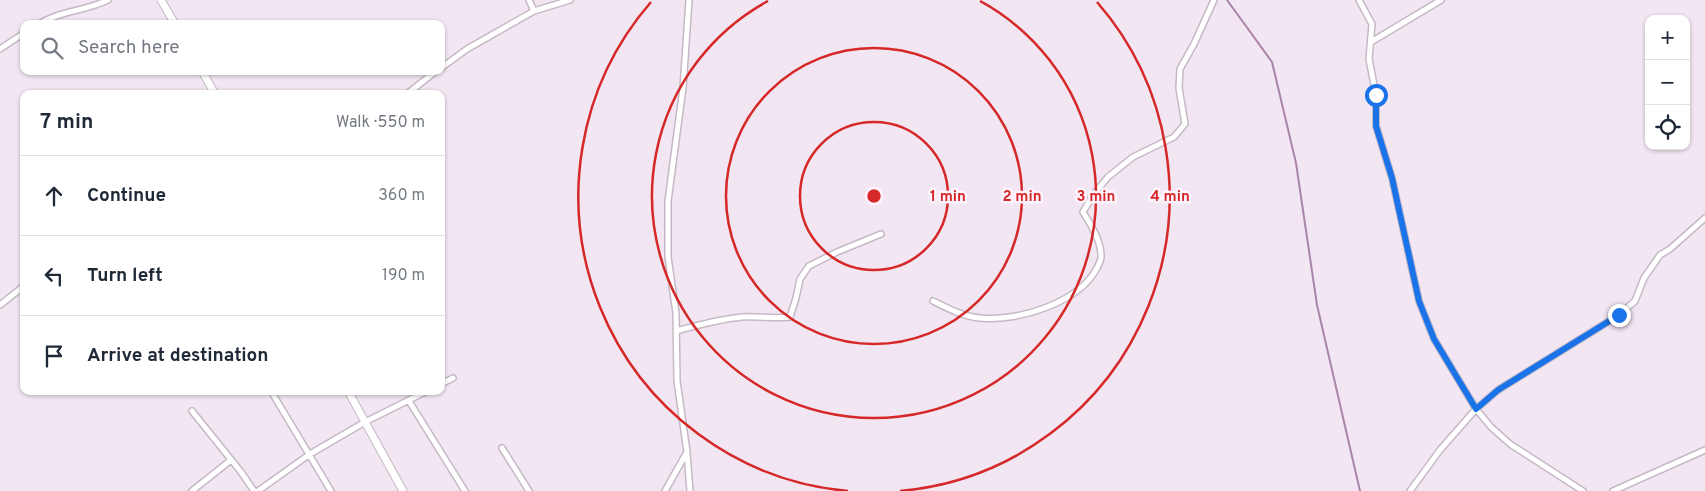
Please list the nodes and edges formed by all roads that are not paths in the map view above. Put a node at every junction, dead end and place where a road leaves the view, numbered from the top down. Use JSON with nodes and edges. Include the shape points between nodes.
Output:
{"nodes":[{"id":1,"x":108,"y":0,"type":"edge"},
{"id":2,"x":161,"y":0,"type":"edge"},
{"id":3,"x":530,"y":0,"type":"edge"},
{"id":4,"x":570,"y":0,"type":"edge"},
{"id":5,"x":687,"y":0,"type":"edge"},
{"id":6,"x":1214,"y":0,"type":"edge"},
{"id":7,"x":1360,"y":0,"type":"edge"},
{"id":8,"x":1441,"y":0,"type":"edge"},
{"id":9,"x":534,"y":11,"type":"junction"},
{"id":10,"x":45,"y":20,"type":"edge"},
{"id":11,"x":173,"y":20,"type":"edge"},
{"id":12,"x":20,"y":36,"type":"edge"},
{"id":13,"x":1371,"y":42,"type":"junction"},
{"id":14,"x":0,"y":49,"type":"edge"},
{"id":15,"x":445,"y":65,"type":"edge"},
{"id":16,"x":204,"y":75,"type":"edge"},
{"id":17,"x":431,"y":75,"type":"edge"},
{"id":18,"x":213,"y":90,"type":"edge"},
{"id":19,"x":412,"y":90,"type":"edge"},
{"id":20,"x":1705,"y":218,"type":"edge"},
{"id":21,"x":881,"y":234,"type":"dead end"},
{"id":22,"x":20,"y":289,"type":"edge"},
{"id":23,"x":933,"y":301,"type":"dead end"},
{"id":24,"x":0,"y":305,"type":"edge"},
{"id":25,"x":676,"y":331,"type":"junction"},
{"id":26,"x":453,"y":378,"type":"dead end"},
{"id":27,"x":445,"y":382,"type":"edge"},
{"id":28,"x":273,"y":395,"type":"edge"},
{"id":29,"x":350,"y":395,"type":"edge"},
{"id":30,"x":419,"y":395,"type":"edge"},
{"id":31,"x":409,"y":400,"type":"junction"},
{"id":32,"x":1476,"y":409,"type":"junction"},
{"id":33,"x":192,"y":411,"type":"dead end"},
{"id":34,"x":365,"y":422,"type":"junction"},
{"id":35,"x":502,"y":448,"type":"dead end"},
{"id":36,"x":1705,"y":450,"type":"edge"},
{"id":37,"x":687,"y":452,"type":"junction"},
{"id":38,"x":310,"y":454,"type":"junction"},
{"id":39,"x":231,"y":460,"type":"junction"},
{"id":40,"x":192,"y":491,"type":"edge"},
{"id":41,"x":254,"y":491,"type":"edge"},
{"id":42,"x":258,"y":491,"type":"edge"},
{"id":43,"x":331,"y":491,"type":"edge"},
{"id":44,"x":403,"y":491,"type":"edge"},
{"id":45,"x":465,"y":491,"type":"edge"},
{"id":46,"x":530,"y":491,"type":"edge"},
{"id":47,"x":665,"y":491,"type":"edge"},
{"id":48,"x":690,"y":491,"type":"edge"},
{"id":49,"x":1410,"y":491,"type":"edge"},
{"id":50,"x":1583,"y":491,"type":"edge"},
{"id":51,"x":1613,"y":491,"type":"edge"}],
"edges":[{"from":1,"to":10,"type":"street"},
{"from":2,"to":11,"type":"main road"},
{"from":3,"to":9,"type":"street"},
{"from":4,"to":9,"type":"street"},
{"from":5,"to":25,"type":"street","via":[[684,88],[668,201],[668,257]]},
{"from":6,"to":23,"type":"street","via":[[1180,68],[1179,88],[1185,124],[1174,137],[1134,157],[1108,177],[1083,212],[1100,246],[1101,259],[1092,276],[1077,292],[1062,301],[1008,316],[979,318]]},
{"from":7,"to":13,"type":"street","via":[[1372,24]]},
{"from":8,"to":13,"type":"street"},
{"from":9,"to":15,"type":"street"},
{"from":12,"to":14,"type":"street"},
{"from":13,"to":32,"type":"street","via":[[1369,59],[1376,95],[1376,126],[1392,178],[1419,301],[1434,339]]},
{"from":16,"to":18,"type":"main road"},
{"from":17,"to":19,"type":"street"},
{"from":20,"to":32,"type":"street","via":[[1660,255],[1644,278],[1635,301],[1619,315],[1498,390]]},
{"from":21,"to":25,"type":"street","via":[[809,266],[800,279],[790,317],[742,317]]},
{"from":22,"to":24,"type":"street"},
{"from":25,"to":37,"type":"street","via":[[677,380]]},
{"from":26,"to":27,"type":"street"},
{"from":28,"to":38,"type":"street"},
{"from":29,"to":34,"type":"main road"},
{"from":30,"to":31,"type":"street"},
{"from":31,"to":34,"type":"street"},
{"from":31,"to":45,"type":"street"},
{"from":32,"to":49,"type":"street"},
{"from":32,"to":50,"type":"street","via":[[1510,444]]},
{"from":33,"to":39,"type":"street"},
{"from":34,"to":38,"type":"street"},
{"from":34,"to":44,"type":"main road"},
{"from":35,"to":46,"type":"street"},
{"from":36,"to":51,"type":"street"},
{"from":37,"to":47,"type":"street"},
{"from":37,"to":48,"type":"street"},
{"from":38,"to":42,"type":"street"},
{"from":38,"to":43,"type":"street"},
{"from":39,"to":40,"type":"street"},
{"from":39,"to":41,"type":"street"}]}
